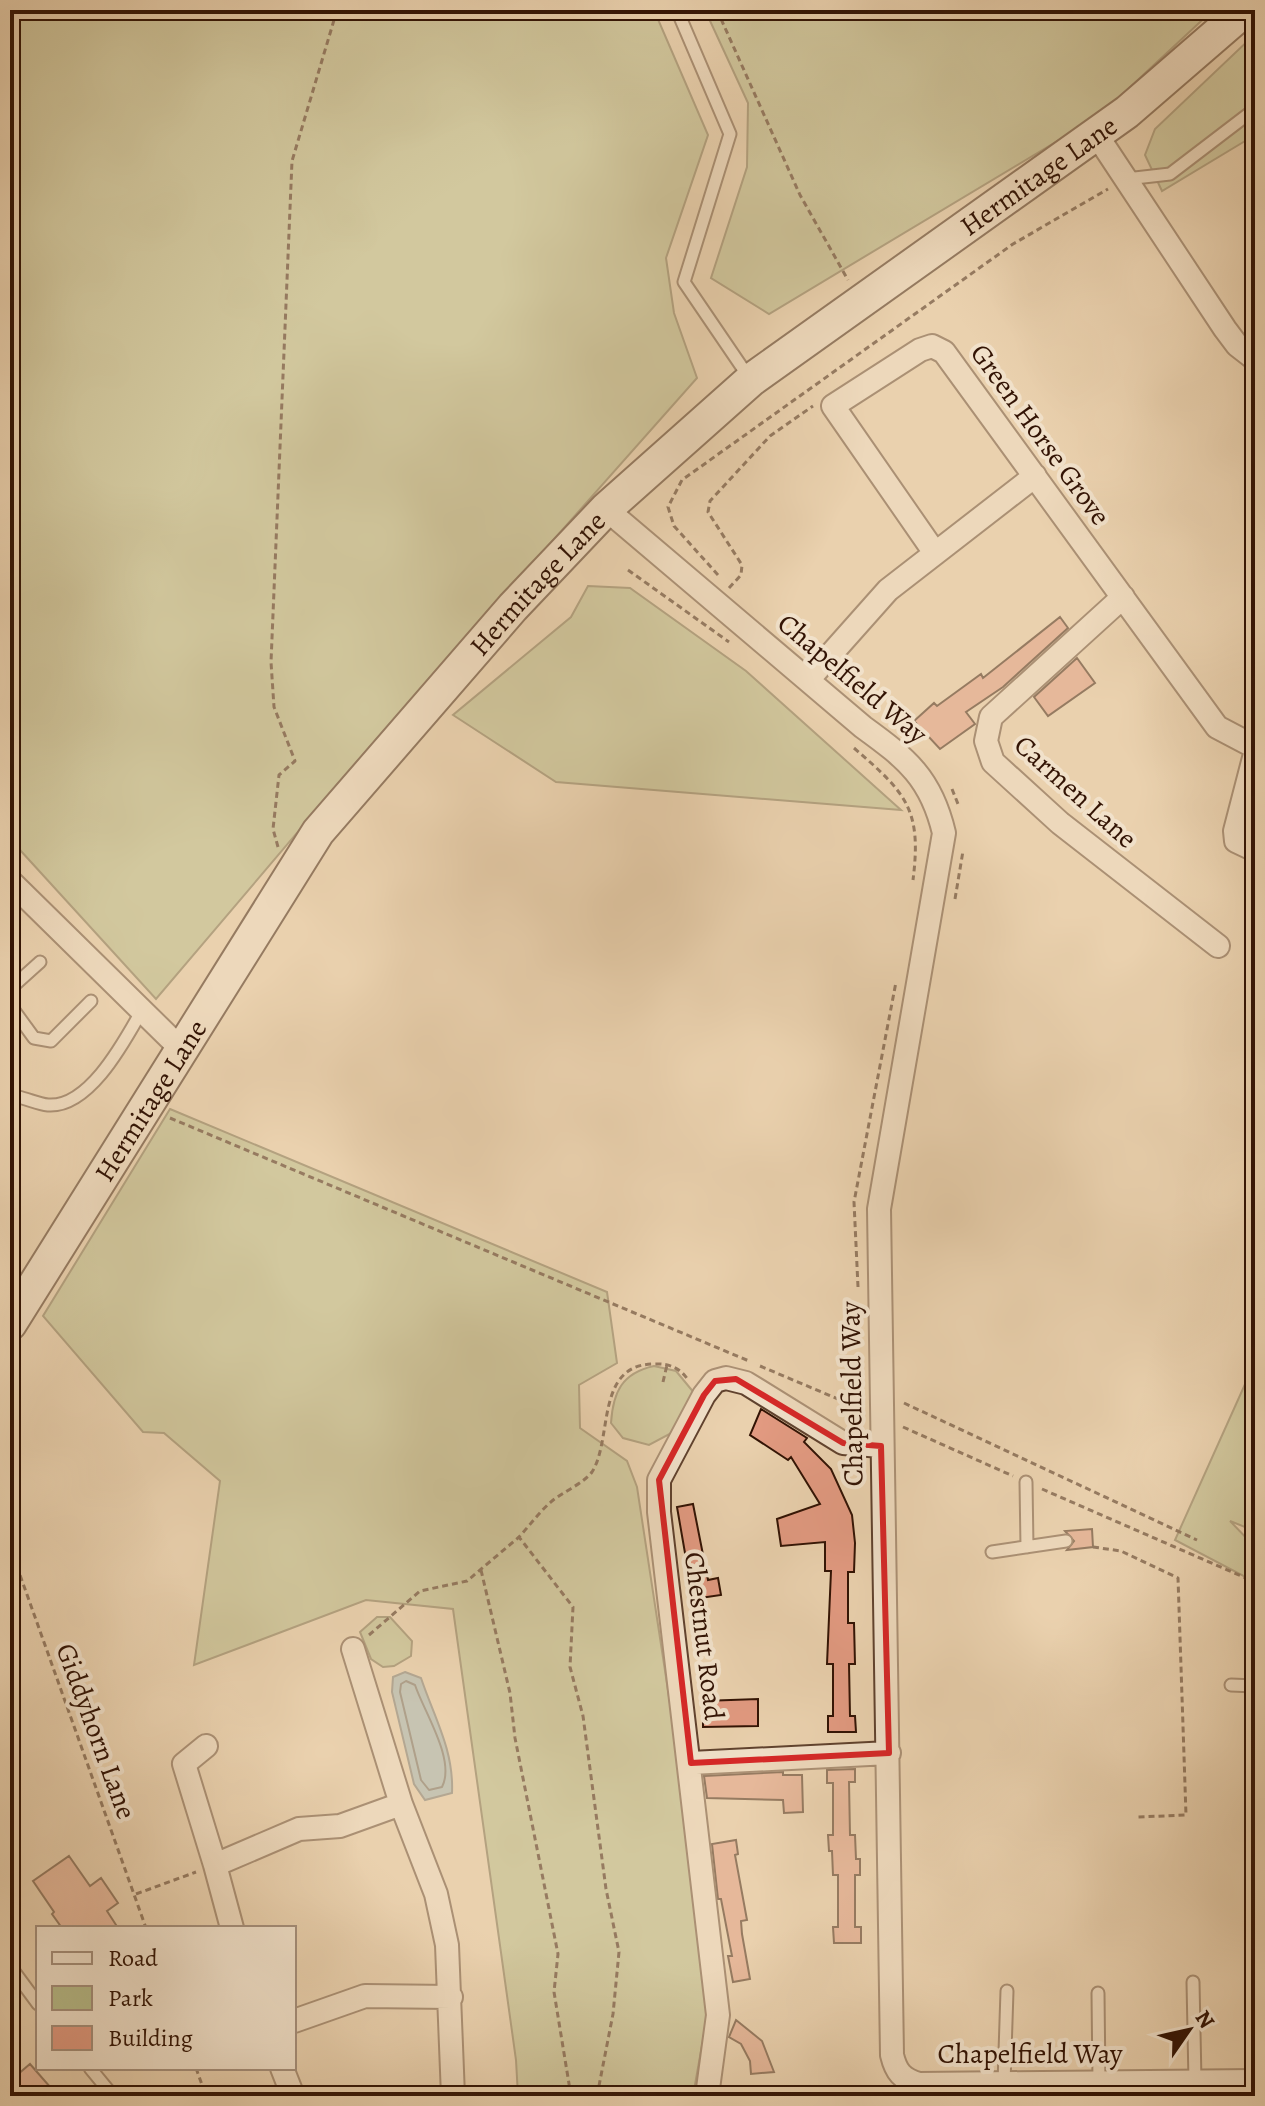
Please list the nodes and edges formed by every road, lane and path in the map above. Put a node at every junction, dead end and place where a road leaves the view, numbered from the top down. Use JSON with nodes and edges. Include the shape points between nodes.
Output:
{"nodes":[{"id":1,"x":337,"y":10,"type":"edge"},
{"id":2,"x":677,"y":10,"type":"edge"},
{"id":3,"x":717,"y":10,"type":"edge"},
{"id":4,"x":1245,"y":10,"type":"edge"},
{"id":5,"x":1255,"y":109,"type":"edge"},
{"id":6,"x":1096,"y":134,"type":"junction"},
{"id":7,"x":1126,"y":179,"type":"junction"},
{"id":8,"x":862,"y":303,"type":"junction"},
{"id":9,"x":1255,"y":359,"type":"edge"},
{"id":10,"x":751,"y":380,"type":"junction"},
{"id":11,"x":833,"y":406,"type":"junction"},
{"id":12,"x":1035,"y":476,"type":"junction"},
{"id":13,"x":606,"y":509,"type":"junction"},
{"id":14,"x":935,"y":553,"type":"junction"},
{"id":15,"x":628,"y":570,"type":"dead end"},
{"id":16,"x":729,"y":588,"type":"dead end"},
{"id":17,"x":1123,"y":597,"type":"junction"},
{"id":18,"x":733,"y":644,"type":"dead end"},
{"id":19,"x":808,"y":680,"type":"junction"},
{"id":20,"x":853,"y":747,"type":"dead end"},
{"id":21,"x":1255,"y":747,"type":"edge"},
{"id":22,"x":1255,"y":754,"type":"edge"},
{"id":23,"x":1255,"y":850,"type":"edge"},
{"id":24,"x":293,"y":870,"type":"junction"},
{"id":25,"x":10,"y":881,"type":"edge"},
{"id":26,"x":913,"y":883,"type":"dead end"},
{"id":27,"x":1218,"y":946,"type":"dead end"},
{"id":28,"x":40,"y":962,"type":"dead end"},
{"id":29,"x":898,"y":973,"type":"dead end"},
{"id":30,"x":10,"y":989,"type":"edge"},
{"id":31,"x":91,"y":1001,"type":"dead end"},
{"id":32,"x":10,"y":1005,"type":"edge"},
{"id":33,"x":141,"y":1012,"type":"junction"},
{"id":34,"x":180,"y":1048,"type":"junction"},
{"id":35,"x":10,"y":1101,"type":"edge"},
{"id":36,"x":143,"y":1106,"type":"junction"},
{"id":37,"x":858,"y":1291,"type":"dead end"},
{"id":38,"x":10,"y":1324,"type":"edge"},
{"id":39,"x":667,"y":1365,"type":"junction"},
{"id":40,"x":663,"y":1382,"type":"dead end"},
{"id":41,"x":704,"y":1395,"type":"junction"},
{"id":42,"x":863,"y":1395,"type":"dead end"},
{"id":43,"x":899,"y":1401,"type":"dead end"},
{"id":44,"x":873,"y":1414,"type":"junction"},
{"id":45,"x":881,"y":1446,"type":"junction"},
{"id":46,"x":1026,"y":1482,"type":"junction"},
{"id":47,"x":1249,"y":1529,"type":"dead end"},
{"id":48,"x":519,"y":1537,"type":"junction"},
{"id":49,"x":1255,"y":1538,"type":"edge"},
{"id":50,"x":1197,"y":1540,"type":"dead end"},
{"id":51,"x":1066,"y":1541,"type":"dead end"},
{"id":52,"x":10,"y":1547,"type":"edge"},
{"id":53,"x":1027,"y":1547,"type":"junction"},
{"id":54,"x":1093,"y":1547,"type":"dead end"},
{"id":55,"x":992,"y":1552,"type":"dead end"},
{"id":56,"x":481,"y":1570,"type":"junction"},
{"id":57,"x":1255,"y":1582,"type":"edge"},
{"id":58,"x":353,"y":1649,"type":"joint"},
{"id":59,"x":1231,"y":1685,"type":"dead end"},
{"id":60,"x":1255,"y":1686,"type":"edge"},
{"id":61,"x":206,"y":1746,"type":"dead end"},
{"id":62,"x":889,"y":1753,"type":"junction"},
{"id":63,"x":691,"y":1763,"type":"junction"},
{"id":64,"x":401,"y":1804,"type":"junction"},
{"id":65,"x":1138,"y":1817,"type":"dead end"},
{"id":66,"x":215,"y":1865,"type":"junction"},
{"id":67,"x":134,"y":1894,"type":"junction"},
{"id":68,"x":145,"y":1926,"type":"edge"},
{"id":69,"x":231,"y":1926,"type":"edge"},
{"id":70,"x":10,"y":1966,"type":"edge"},
{"id":71,"x":1193,"y":1982,"type":"dead end"},
{"id":72,"x":1007,"y":1991,"type":"dead end"},
{"id":73,"x":1098,"y":1993,"type":"dead end"},
{"id":74,"x":451,"y":1997,"type":"junction"},
{"id":75,"x":36,"y":2001,"type":"edge"},
{"id":76,"x":296,"y":2020,"type":"edge"},
{"id":77,"x":92,"y":2070,"type":"edge"},
{"id":78,"x":197,"y":2070,"type":"edge"},
{"id":79,"x":283,"y":2070,"type":"edge"},
{"id":80,"x":1195,"y":2081,"type":"junction"},
{"id":81,"x":1255,"y":2081,"type":"edge"},
{"id":82,"x":1011,"y":2087,"type":"edge"},
{"id":83,"x":1094,"y":2087,"type":"edge"},
{"id":84,"x":1172,"y":2089,"type":"edge"},
{"id":85,"x":113,"y":2096,"type":"edge"},
{"id":86,"x":206,"y":2096,"type":"edge"},
{"id":87,"x":293,"y":2096,"type":"edge"},
{"id":88,"x":453,"y":2096,"type":"edge"},
{"id":89,"x":571,"y":2096,"type":"edge"},
{"id":90,"x":597,"y":2096,"type":"edge"},
{"id":91,"x":707,"y":2096,"type":"edge"}],
"edges":[{"from":1,"to":24,"type":"path","via":[[292,161],[271,662],[274,707],[295,761],[279,775],[273,829],[281,859]]},
{"from":2,"to":10,"type":"lane","via":[[730,134],[684,282]]},
{"from":3,"to":8,"type":"path","via":[[800,195]]},
{"from":4,"to":6,"type":"main road","name":"Hermitage Lane"},
{"from":5,"to":7,"type":"lane","via":[[1170,174]]},
{"from":6,"to":7,"type":"street"},
{"from":6,"to":8,"type":"main road","name":"Hermitage Lane"},
{"from":7,"to":9,"type":"street","via":[[1225,329]]},
{"from":8,"to":10,"type":"main road","name":"Hermitage Lane"},
{"from":10,"to":13,"type":"main road","name":"Hermitage Lane"},
{"from":11,"to":12,"type":"street","name":"Green Horse Grove","via":[[932,346],[944,352]]},
{"from":11,"to":14,"type":"street"},
{"from":11,"to":16,"type":"path","via":[[813,406],[793,418],[710,501],[708,512],[742,565],[741,575]]},
{"from":12,"to":14,"type":"street"},
{"from":12,"to":17,"type":"street","name":"Green Horse Grove"},
{"from":13,"to":19,"type":"street","name":"Chapelfield Way"},
{"from":13,"to":24,"type":"main road","name":"Hermitage Lane","via":[[461,666],[318,832]]},
{"from":14,"to":19,"type":"street","via":[[888,590]]},
{"from":15,"to":18,"type":"path"},
{"from":17,"to":21,"type":"street","name":"Green Horse Grove","via":[[1217,727]]},
{"from":17,"to":27,"type":"street","name":"Carmen Lane","via":[[991,717],[986,741],[993,762],[1060,823]]},
{"from":19,"to":44,"type":"street","name":"Chapelfield Way","via":[[907,760],[932,795],[944,833],[881,1183]]},
{"from":20,"to":26,"type":"path","via":[[887,777],[912,818],[918,840]]},
{"from":22,"to":23,"type":"street","via":[[1235,831],[1236,841]]},
{"from":24,"to":34,"type":"main road","name":"Hermitage Lane"},
{"from":25,"to":33,"type":"street"},
{"from":28,"to":30,"type":"lane"},
{"from":29,"to":37,"type":"path","via":[[854,1202]]},
{"from":31,"to":32,"type":"lane","via":[[51,1041],[34,1038]]},
{"from":33,"to":34,"type":"street"},
{"from":33,"to":35,"type":"lane","via":[[97,1079],[72,1100],[50,1105],[18,1097]]},
{"from":34,"to":36,"type":"main road","name":"Hermitage Lane"},
{"from":36,"to":38,"type":"main road","name":"Hermitage Lane"},
{"from":36,"to":44,"type":"path"},
{"from":39,"to":40,"type":"path"},
{"from":39,"to":41,"type":"path","via":[[681,1370]]},
{"from":39,"to":48,"type":"path","via":[[638,1366],[620,1380],[591,1472],[550,1503]]},
{"from":41,"to":45,"type":"street","via":[[715,1381],[736,1379],[843,1443]]},
{"from":41,"to":63,"type":"street","name":"Chestnut Road","via":[[659,1480]]},
{"from":42,"to":44,"type":"path"},
{"from":43,"to":50,"type":"path"},
{"from":44,"to":45,"type":"street","name":"Chapelfield Way"},
{"from":44,"to":46,"type":"path"},
{"from":45,"to":62,"type":"street","name":"Chapelfield Way"},
{"from":46,"to":53,"type":"lane"},
{"from":46,"to":57,"type":"path"},
{"from":47,"to":49,"type":"path","via":[[1247,1534]]},
{"from":48,"to":56,"type":"path"},
{"from":48,"to":90,"type":"path","via":[[573,1607],[570,1667],[583,1716],[619,1952]]},
{"from":51,"to":53,"type":"lane"},
{"from":52,"to":67,"type":"path","name":"Giddyhorn Lane"},
{"from":53,"to":55,"type":"lane"},
{"from":54,"to":65,"type":"path","via":[[1121,1551],[1178,1578],[1186,1815]]},
{"from":56,"to":58,"type":"path","via":[[467,1581],[420,1591]]},
{"from":56,"to":89,"type":"path","via":[[510,1693],[558,1954],[554,1992]]},
{"from":58,"to":64,"type":"street"},
{"from":59,"to":60,"type":"lane"},
{"from":61,"to":66,"type":"street","via":[[184,1764]]},
{"from":62,"to":63,"type":"street"},
{"from":62,"to":82,"type":"street","name":"Chapelfield Way","via":[[895,2069],[905,2080],[919,2084]]},
{"from":63,"to":91,"type":"street","name":"Chestnut Road","via":[[718,2015]]},
{"from":64,"to":66,"type":"street","via":[[340,1826],[299,1829]]},
{"from":64,"to":74,"type":"street","via":[[436,1894]]},
{"from":66,"to":67,"type":"path"},
{"from":66,"to":69,"type":"street"},
{"from":67,"to":68,"type":"path","name":"Giddyhorn Lane"},
{"from":70,"to":75,"type":"lane"},
{"from":71,"to":80,"type":"lane"},
{"from":72,"to":82,"type":"lane"},
{"from":73,"to":83,"type":"lane"},
{"from":74,"to":76,"type":"street","via":[[365,1996]]},
{"from":74,"to":88,"type":"street"},
{"from":77,"to":85,"type":"lane"},
{"from":78,"to":86,"type":"path"},
{"from":79,"to":87,"type":"street"},
{"from":80,"to":81,"type":"street","name":"Chapelfield Way"},
{"from":80,"to":84,"type":"street","name":"Chapelfield Way"},
{"from":82,"to":83,"type":"street","name":"Chapelfield Way"},
{"from":83,"to":84,"type":"street","name":"Chapelfield Way"}]}
